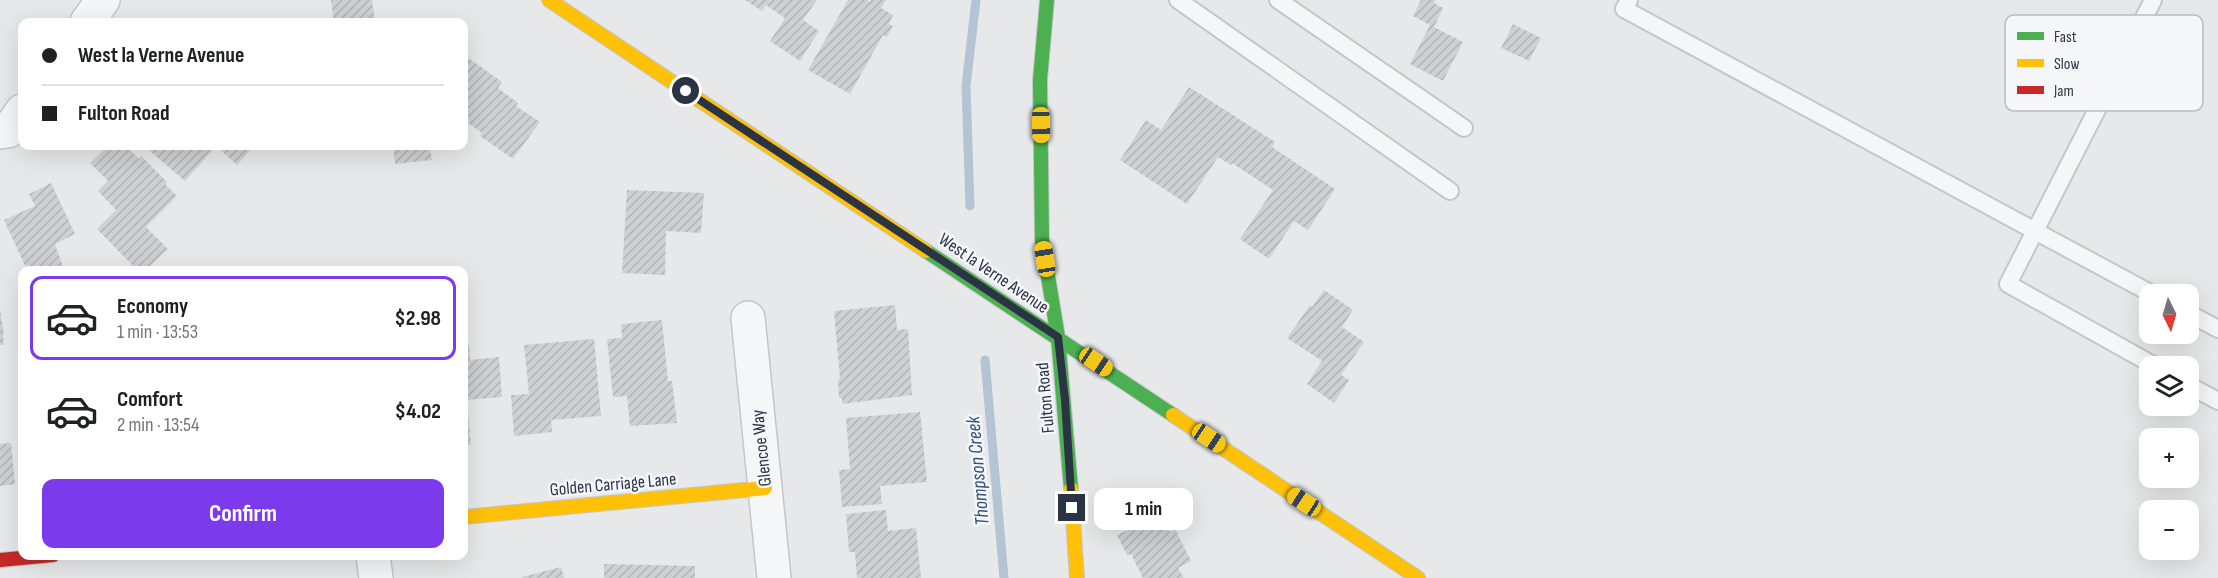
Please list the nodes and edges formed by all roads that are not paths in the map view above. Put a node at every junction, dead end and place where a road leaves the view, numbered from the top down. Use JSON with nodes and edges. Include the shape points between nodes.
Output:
{"nodes":[{"id":1,"x":103,"y":0,"type":"edge"},
{"id":2,"x":549,"y":0,"type":"edge"},
{"id":3,"x":1047,"y":0,"type":"edge"},
{"id":4,"x":1178,"y":0,"type":"edge"},
{"id":5,"x":1278,"y":0,"type":"edge"},
{"id":6,"x":1629,"y":0,"type":"edge"},
{"id":7,"x":2153,"y":0,"type":"edge"},
{"id":8,"x":2145,"y":15,"type":"edge"},
{"id":9,"x":90,"y":18,"type":"edge"},
{"id":10,"x":2096,"y":111,"type":"edge"},
{"id":11,"x":18,"y":117,"type":"edge"},
{"id":12,"x":1464,"y":128,"type":"dead end"},
{"id":13,"x":0,"y":132,"type":"edge"},
{"id":14,"x":1450,"y":191,"type":"dead end"},
{"id":15,"x":2035,"y":231,"type":"junction"},
{"id":16,"x":2139,"y":287,"type":"edge"},
{"id":17,"x":748,"y":318,"type":"dead end"},
{"id":18,"x":2199,"y":319,"type":"edge"},
{"id":19,"x":2218,"y":329,"type":"edge"},
{"id":20,"x":1058,"y":337,"type":"junction"},
{"id":21,"x":2139,"y":357,"type":"edge"},
{"id":22,"x":2199,"y":391,"type":"edge"},
{"id":23,"x":2218,"y":401,"type":"edge"},
{"id":24,"x":765,"y":488,"type":"junction"},
{"id":25,"x":468,"y":517,"type":"edge"},
{"id":26,"x":32,"y":560,"type":"edge"},
{"id":27,"x":374,"y":560,"type":"edge"},
{"id":28,"x":11,"y":565,"type":"edge"},
{"id":29,"x":376,"y":578,"type":"edge"},
{"id":30,"x":774,"y":578,"type":"edge"},
{"id":31,"x":1077,"y":578,"type":"edge"},
{"id":32,"x":1418,"y":578,"type":"edge"}],
"edges":[{"from":1,"to":9,"type":"street"},
{"from":2,"to":20,"type":"main road","name":"West la Verne Avenue"},
{"from":3,"to":20,"type":"main road","name":"Fulton Road","via":[[1040,80],[1042,240]]},
{"from":4,"to":14,"type":"lane"},
{"from":5,"to":12,"type":"lane"},
{"from":6,"to":15,"type":"lane","via":[[1624,9]]},
{"from":7,"to":8,"type":"lane"},
{"from":10,"to":15,"type":"lane"},
{"from":11,"to":13,"type":"street","via":[[8,131]]},
{"from":15,"to":16,"type":"lane"},
{"from":15,"to":21,"type":"lane","via":[[2008,284]]},
{"from":17,"to":24,"type":"street","name":"Glencoe Way"},
{"from":18,"to":19,"type":"lane"},
{"from":20,"to":31,"type":"main road","name":"Fulton Road"},
{"from":20,"to":32,"type":"main road","name":"West la Verne Avenue"},
{"from":22,"to":23,"type":"lane"},
{"from":24,"to":25,"type":"main road","name":"Golden Carriage Lane"},
{"from":24,"to":30,"type":"street","name":"Glencoe Way"},
{"from":26,"to":28,"type":"main road"},
{"from":27,"to":29,"type":"street"}]}
